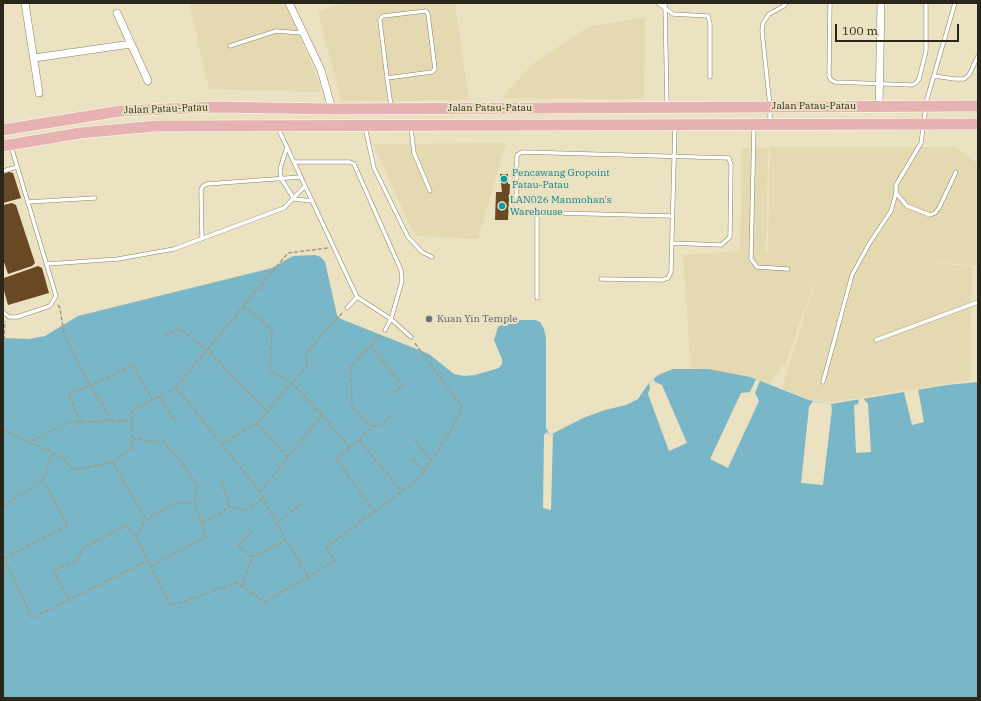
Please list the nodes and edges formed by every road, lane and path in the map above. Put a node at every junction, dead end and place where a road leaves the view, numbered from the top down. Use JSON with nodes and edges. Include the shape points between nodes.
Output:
{"nodes":[{"id":1,"x":25,"y":3,"type":"edge"},
{"id":2,"x":289,"y":3,"type":"edge"},
{"id":3,"x":658,"y":3,"type":"edge"},
{"id":4,"x":665,"y":3,"type":"edge"},
{"id":5,"x":786,"y":3,"type":"edge"},
{"id":6,"x":830,"y":3,"type":"edge"},
{"id":7,"x":881,"y":3,"type":"edge"},
{"id":8,"x":926,"y":3,"type":"edge"},
{"id":9,"x":955,"y":3,"type":"edge"},
{"id":10,"x":665,"y":9,"type":"junction"},
{"id":11,"x":117,"y":13,"type":"dead end"},
{"id":12,"x":302,"y":33,"type":"junction"},
{"id":13,"x":131,"y":44,"type":"junction"},
{"id":14,"x":230,"y":46,"type":"dead end"},
{"id":15,"x":978,"y":56,"type":"edge"},
{"id":16,"x":34,"y":58,"type":"junction"},
{"id":17,"x":934,"y":76,"type":"junction"},
{"id":18,"x":710,"y":77,"type":"dead end"},
{"id":19,"x":387,"y":78,"type":"junction"},
{"id":20,"x":148,"y":81,"type":"dead end"},
{"id":21,"x":880,"y":84,"type":"junction"},
{"id":22,"x":39,"y":93,"type":"dead end"},
{"id":23,"x":978,"y":105,"type":"edge"},
{"id":24,"x":770,"y":106,"type":"junction"},
{"id":25,"x":880,"y":106,"type":"junction"},
{"id":26,"x":667,"y":107,"type":"junction"},
{"id":27,"x":925,"y":107,"type":"junction"},
{"id":28,"x":391,"y":108,"type":"junction"},
{"id":29,"x":332,"y":109,"type":"junction"},
{"id":30,"x":675,"y":124,"type":"junction"},
{"id":31,"x":754,"y":124,"type":"junction"},
{"id":32,"x":770,"y":124,"type":"junction"},
{"id":33,"x":978,"y":124,"type":"edge"},
{"id":34,"x":411,"y":125,"type":"junction"},
{"id":35,"x":923,"y":125,"type":"junction"},
{"id":36,"x":364,"y":126,"type":"junction"},
{"id":37,"x":278,"y":127,"type":"junction"},
{"id":38,"x":3,"y":130,"type":"edge"},
{"id":39,"x":7,"y":146,"type":"edge"},
{"id":40,"x":287,"y":147,"type":"junction"},
{"id":41,"x":674,"y":156,"type":"junction"},
{"id":42,"x":294,"y":162,"type":"junction"},
{"id":43,"x":17,"y":167,"type":"junction"},
{"id":44,"x":3,"y":171,"type":"edge"},
{"id":45,"x":956,"y":172,"type":"dead end"},
{"id":46,"x":301,"y":177,"type":"junction"},
{"id":47,"x":281,"y":178,"type":"junction"},
{"id":48,"x":305,"y":186,"type":"junction"},
{"id":49,"x":430,"y":191,"type":"dead end"},
{"id":50,"x":896,"y":193,"type":"junction"},
{"id":51,"x":96,"y":198,"type":"dead end"},
{"id":52,"x":294,"y":199,"type":"junction"},
{"id":53,"x":312,"y":201,"type":"junction"},
{"id":54,"x":28,"y":202,"type":"junction"},
{"id":55,"x":537,"y":214,"type":"junction"},
{"id":56,"x":671,"y":216,"type":"junction"},
{"id":57,"x":202,"y":238,"type":"junction"},
{"id":58,"x":671,"y":243,"type":"junction"},
{"id":59,"x":333,"y":247,"type":"junction"},
{"id":60,"x":432,"y":257,"type":"dead end"},
{"id":61,"x":47,"y":264,"type":"junction"},
{"id":62,"x":788,"y":269,"type":"dead end"},
{"id":63,"x":601,"y":279,"type":"dead end"},
{"id":64,"x":357,"y":297,"type":"junction"},
{"id":65,"x":537,"y":298,"type":"dead end"},
{"id":66,"x":55,"y":300,"type":"junction"},
{"id":67,"x":978,"y":302,"type":"edge"},
{"id":68,"x":243,"y":306,"type":"junction"},
{"id":69,"x":347,"y":308,"type":"joint"},
{"id":70,"x":4,"y":313,"type":"edge"},
{"id":71,"x":391,"y":319,"type":"junction"},
{"id":72,"x":385,"y":330,"type":"joint"},
{"id":73,"x":164,"y":335,"type":"dead end"},
{"id":74,"x":411,"y":337,"type":"joint"},
{"id":75,"x":876,"y":340,"type":"dead end"},
{"id":76,"x":370,"y":346,"type":"junction"},
{"id":77,"x":207,"y":350,"type":"junction"},
{"id":78,"x":3,"y":358,"type":"edge"},
{"id":79,"x":292,"y":382,"type":"junction"},
{"id":80,"x":823,"y":382,"type":"dead end"},
{"id":81,"x":90,"y":386,"type":"junction"},
{"id":82,"x":176,"y":387,"type":"junction"},
{"id":83,"x":392,"y":394,"type":"dead end"},
{"id":84,"x":158,"y":396,"type":"junction"},
{"id":85,"x":152,"y":400,"type":"junction"},
{"id":86,"x":267,"y":412,"type":"junction"},
{"id":87,"x":322,"y":415,"type":"junction"},
{"id":88,"x":390,"y":416,"type":"dead end"},
{"id":89,"x":113,"y":421,"type":"junction"},
{"id":90,"x":131,"y":421,"type":"junction"},
{"id":91,"x":81,"y":422,"type":"junction"},
{"id":92,"x":176,"y":422,"type":"dead end"},
{"id":93,"x":257,"y":423,"type":"junction"},
{"id":94,"x":372,"y":427,"type":"junction"},
{"id":95,"x":3,"y":430,"type":"edge"},
{"id":96,"x":132,"y":438,"type":"junction"},
{"id":97,"x":414,"y":439,"type":"dead end"},
{"id":98,"x":359,"y":440,"type":"junction"},
{"id":99,"x":31,"y":441,"type":"junction"},
{"id":100,"x":222,"y":444,"type":"junction"},
{"id":101,"x":350,"y":448,"type":"junction"},
{"id":102,"x":53,"y":453,"type":"junction"},
{"id":103,"x":288,"y":457,"type":"junction"},
{"id":104,"x":412,"y":458,"type":"dead end"},
{"id":105,"x":431,"y":460,"type":"junction"},
{"id":106,"x":113,"y":462,"type":"junction"},
{"id":107,"x":424,"y":471,"type":"junction"},
{"id":108,"x":43,"y":481,"type":"junction"},
{"id":109,"x":220,"y":481,"type":"dead end"},
{"id":110,"x":260,"y":492,"type":"junction"},
{"id":111,"x":402,"y":492,"type":"junction"},
{"id":112,"x":263,"y":499,"type":"junction"},
{"id":113,"x":195,"y":503,"type":"junction"},
{"id":114,"x":302,"y":504,"type":"dead end"},
{"id":115,"x":3,"y":506,"type":"edge"},
{"id":116,"x":230,"y":508,"type":"junction"},
{"id":117,"x":374,"y":512,"type":"junction"},
{"id":118,"x":146,"y":520,"type":"junction"},
{"id":119,"x":202,"y":523,"type":"junction"},
{"id":120,"x":276,"y":523,"type":"junction"},
{"id":121,"x":252,"y":531,"type":"dead end"},
{"id":122,"x":136,"y":536,"type":"junction"},
{"id":123,"x":286,"y":540,"type":"junction"},
{"id":124,"x":3,"y":555,"type":"edge"},
{"id":125,"x":252,"y":557,"type":"junction"},
{"id":126,"x":4,"y":558,"type":"junction"},
{"id":127,"x":147,"y":561,"type":"junction"},
{"id":128,"x":151,"y":566,"type":"junction"},
{"id":129,"x":308,"y":576,"type":"junction"},
{"id":130,"x":242,"y":587,"type":"junction"},
{"id":131,"x":69,"y":600,"type":"junction"}],
"edges":[{"from":1,"to":16,"type":"street"},
{"from":2,"to":12,"type":"street"},
{"from":3,"to":10,"type":"lane"},
{"from":4,"to":10,"type":"lane"},
{"from":5,"to":24,"type":"lane","via":[[769,14],[763,23]]},
{"from":6,"to":21,"type":"lane","via":[[831,80]]},
{"from":7,"to":21,"type":"street"},
{"from":8,"to":21,"type":"lane","via":[[926,51],[919,79],[912,85]]},
{"from":9,"to":17,"type":"lane"},
{"from":10,"to":18,"type":"lane","via":[[673,14],[708,16]]},
{"from":10,"to":26,"type":"lane"},
{"from":11,"to":13,"type":"street"},
{"from":12,"to":14,"type":"lane","via":[[276,31]]},
{"from":12,"to":29,"type":"street","via":[[321,70]]},
{"from":13,"to":16,"type":"street"},
{"from":13,"to":20,"type":"street"},
{"from":15,"to":17,"type":"lane","via":[[969,75],[964,79]]},
{"from":16,"to":22,"type":"street"},
{"from":17,"to":27,"type":"lane"},
{"from":19,"to":19,"type":"lane","via":[[380,19],[383,16],[426,11],[435,69],[432,72]]},
{"from":19,"to":28,"type":"lane"},
{"from":21,"to":25,"type":"street"},
{"from":23,"to":27,"type":"main road","name":"Jalan Patau-Patau"},
{"from":24,"to":25,"type":"main road","name":"Jalan Patau-Patau"},
{"from":24,"to":26,"type":"main road","name":"Jalan Patau-Patau"},
{"from":24,"to":32,"type":"lane"},
{"from":25,"to":27,"type":"main road","name":"Jalan Patau-Patau"},
{"from":26,"to":28,"type":"main road","name":"Jalan Patau-Patau"},
{"from":27,"to":35,"type":"lane"},
{"from":28,"to":29,"type":"main road","name":"Jalan Patau-Patau"},
{"from":29,"to":38,"type":"main road","name":"Jalan Patau-Patau","via":[[216,107],[127,110]]},
{"from":30,"to":31,"type":"main road","name":"Jalan Patau-Patau"},
{"from":30,"to":34,"type":"main road","name":"Jalan Patau-Patau"},
{"from":30,"to":41,"type":"lane"},
{"from":31,"to":32,"type":"main road","name":"Jalan Patau-Patau"},
{"from":31,"to":62,"type":"lane","via":[[751,259],[757,266]]},
{"from":32,"to":35,"type":"main road","name":"Jalan Patau-Patau"},
{"from":33,"to":35,"type":"main road","name":"Jalan Patau-Patau"},
{"from":34,"to":36,"type":"main road","name":"Jalan Patau-Patau"},
{"from":34,"to":49,"type":"lane","via":[[414,153]]},
{"from":35,"to":50,"type":"lane","via":[[920,143],[896,185]]},
{"from":36,"to":37,"type":"main road","name":"Jalan Patau-Patau"},
{"from":36,"to":60,"type":"lane","via":[[374,168],[408,237],[422,252]]},
{"from":37,"to":39,"type":"main road","name":"Jalan Patau-Patau","via":[[121,128]]},
{"from":37,"to":40,"type":"lane"},
{"from":39,"to":43,"type":"lane"},
{"from":40,"to":42,"type":"lane"},
{"from":40,"to":47,"type":"lane","via":[[280,169]]},
{"from":41,"to":55,"type":"lane","via":[[522,152],[517,155],[516,208],[518,212]]},
{"from":41,"to":56,"type":"lane"},
{"from":41,"to":58,"type":"lane","via":[[729,158],[730,237],[720,245]]},
{"from":42,"to":46,"type":"lane"},
{"from":42,"to":71,"type":"lane","via":[[350,162],[356,168],[402,275]]},
{"from":43,"to":44,"type":"lane"},
{"from":43,"to":54,"type":"lane"},
{"from":45,"to":50,"type":"lane","via":[[939,208],[930,215],[907,206]]},
{"from":46,"to":47,"type":"lane"},
{"from":46,"to":48,"type":"lane"},
{"from":47,"to":52,"type":"lane"},
{"from":47,"to":57,"type":"lane","via":[[203,186]]},
{"from":48,"to":52,"type":"lane"},
{"from":48,"to":53,"type":"lane"},
{"from":50,"to":80,"type":"lane","via":[[891,211],[852,275]]},
{"from":51,"to":54,"type":"lane"},
{"from":52,"to":53,"type":"lane"},
{"from":52,"to":57,"type":"lane","via":[[284,208]]},
{"from":53,"to":59,"type":"lane"},
{"from":54,"to":61,"type":"lane"},
{"from":55,"to":56,"type":"lane"},
{"from":55,"to":65,"type":"lane"},
{"from":56,"to":58,"type":"lane"},
{"from":57,"to":61,"type":"lane","via":[[174,249],[146,255]]},
{"from":58,"to":63,"type":"lane","via":[[671,272],[668,278]]},
{"from":59,"to":64,"type":"lane"},
{"from":59,"to":68,"type":"path","via":[[288,253]]},
{"from":61,"to":66,"type":"lane"},
{"from":64,"to":69,"type":"lane"},
{"from":64,"to":71,"type":"lane"},
{"from":66,"to":70,"type":"lane","via":[[47,308],[16,317]]},
{"from":66,"to":81,"type":"path","via":[[60,308],[64,334]]},
{"from":67,"to":75,"type":"lane"},
{"from":68,"to":77,"type":"path"},
{"from":68,"to":79,"type":"path","via":[[272,329],[270,370]]},
{"from":69,"to":79,"type":"path","via":[[306,353],[308,365]]},
{"from":70,"to":78,"type":"path"},
{"from":71,"to":72,"type":"lane"},
{"from":71,"to":74,"type":"lane"},
{"from":72,"to":76,"type":"path"},
{"from":73,"to":77,"type":"path","via":[[180,329]]},
{"from":74,"to":105,"type":"path","via":[[462,407],[448,435]]},
{"from":76,"to":83,"type":"path","via":[[403,385]]},
{"from":76,"to":94,"type":"path","via":[[351,366],[352,407]]},
{"from":77,"to":82,"type":"path"},
{"from":77,"to":86,"type":"path"},
{"from":79,"to":86,"type":"path"},
{"from":79,"to":87,"type":"path"},
{"from":81,"to":85,"type":"path","via":[[132,365]]},
{"from":81,"to":89,"type":"path"},
{"from":81,"to":91,"type":"path","via":[[68,394]]},
{"from":82,"to":84,"type":"path"},
{"from":82,"to":100,"type":"path"},
{"from":84,"to":85,"type":"path"},
{"from":84,"to":92,"type":"path"},
{"from":85,"to":90,"type":"path","via":[[132,412]]},
{"from":86,"to":93,"type":"path"},
{"from":87,"to":101,"type":"path"},
{"from":87,"to":103,"type":"path"},
{"from":88,"to":94,"type":"path","via":[[383,423]]},
{"from":89,"to":90,"type":"path"},
{"from":89,"to":91,"type":"path"},
{"from":90,"to":96,"type":"path"},
{"from":91,"to":99,"type":"path","via":[[70,422]]},
{"from":93,"to":100,"type":"path"},
{"from":93,"to":103,"type":"path"},
{"from":94,"to":98,"type":"path"},
{"from":95,"to":99,"type":"path"},
{"from":96,"to":106,"type":"path","via":[[132,448]]},
{"from":96,"to":113,"type":"path","via":[[165,443],[197,486]]},
{"from":97,"to":105,"type":"path"},
{"from":98,"to":101,"type":"path"},
{"from":98,"to":111,"type":"path"},
{"from":99,"to":102,"type":"path"},
{"from":100,"to":110,"type":"path"},
{"from":101,"to":117,"type":"path","via":[[336,458]]},
{"from":102,"to":106,"type":"path","via":[[64,459],[73,470]]},
{"from":102,"to":108,"type":"path"},
{"from":103,"to":110,"type":"path"},
{"from":104,"to":107,"type":"path"},
{"from":105,"to":107,"type":"path"},
{"from":106,"to":118,"type":"path"},
{"from":107,"to":111,"type":"path"},
{"from":108,"to":115,"type":"path"},
{"from":108,"to":126,"type":"path","via":[[68,525]]},
{"from":109,"to":116,"type":"path"},
{"from":110,"to":112,"type":"path"},
{"from":111,"to":117,"type":"path"},
{"from":112,"to":116,"type":"path","via":[[244,511],[232,506]]},
{"from":112,"to":120,"type":"path"},
{"from":113,"to":118,"type":"path","via":[[175,503]]},
{"from":113,"to":119,"type":"path"},
{"from":114,"to":120,"type":"path"},
{"from":116,"to":119,"type":"path"},
{"from":117,"to":129,"type":"path","via":[[326,548],[335,561]]},
{"from":118,"to":122,"type":"path"},
{"from":119,"to":128,"type":"path","via":[[206,537]]},
{"from":120,"to":123,"type":"path"},
{"from":121,"to":125,"type":"path","via":[[238,546]]},
{"from":122,"to":127,"type":"path"},
{"from":122,"to":131,"type":"path","via":[[126,526],[83,548],[77,561],[53,570]]},
{"from":123,"to":125,"type":"path"},
{"from":123,"to":129,"type":"path"},
{"from":124,"to":126,"type":"path"},
{"from":125,"to":130,"type":"path"},
{"from":126,"to":131,"type":"path","via":[[32,618]]},
{"from":127,"to":128,"type":"path"},
{"from":127,"to":131,"type":"path"},
{"from":128,"to":130,"type":"path","via":[[171,606],[237,583]]},
{"from":129,"to":130,"type":"path","via":[[265,602]]}]}
